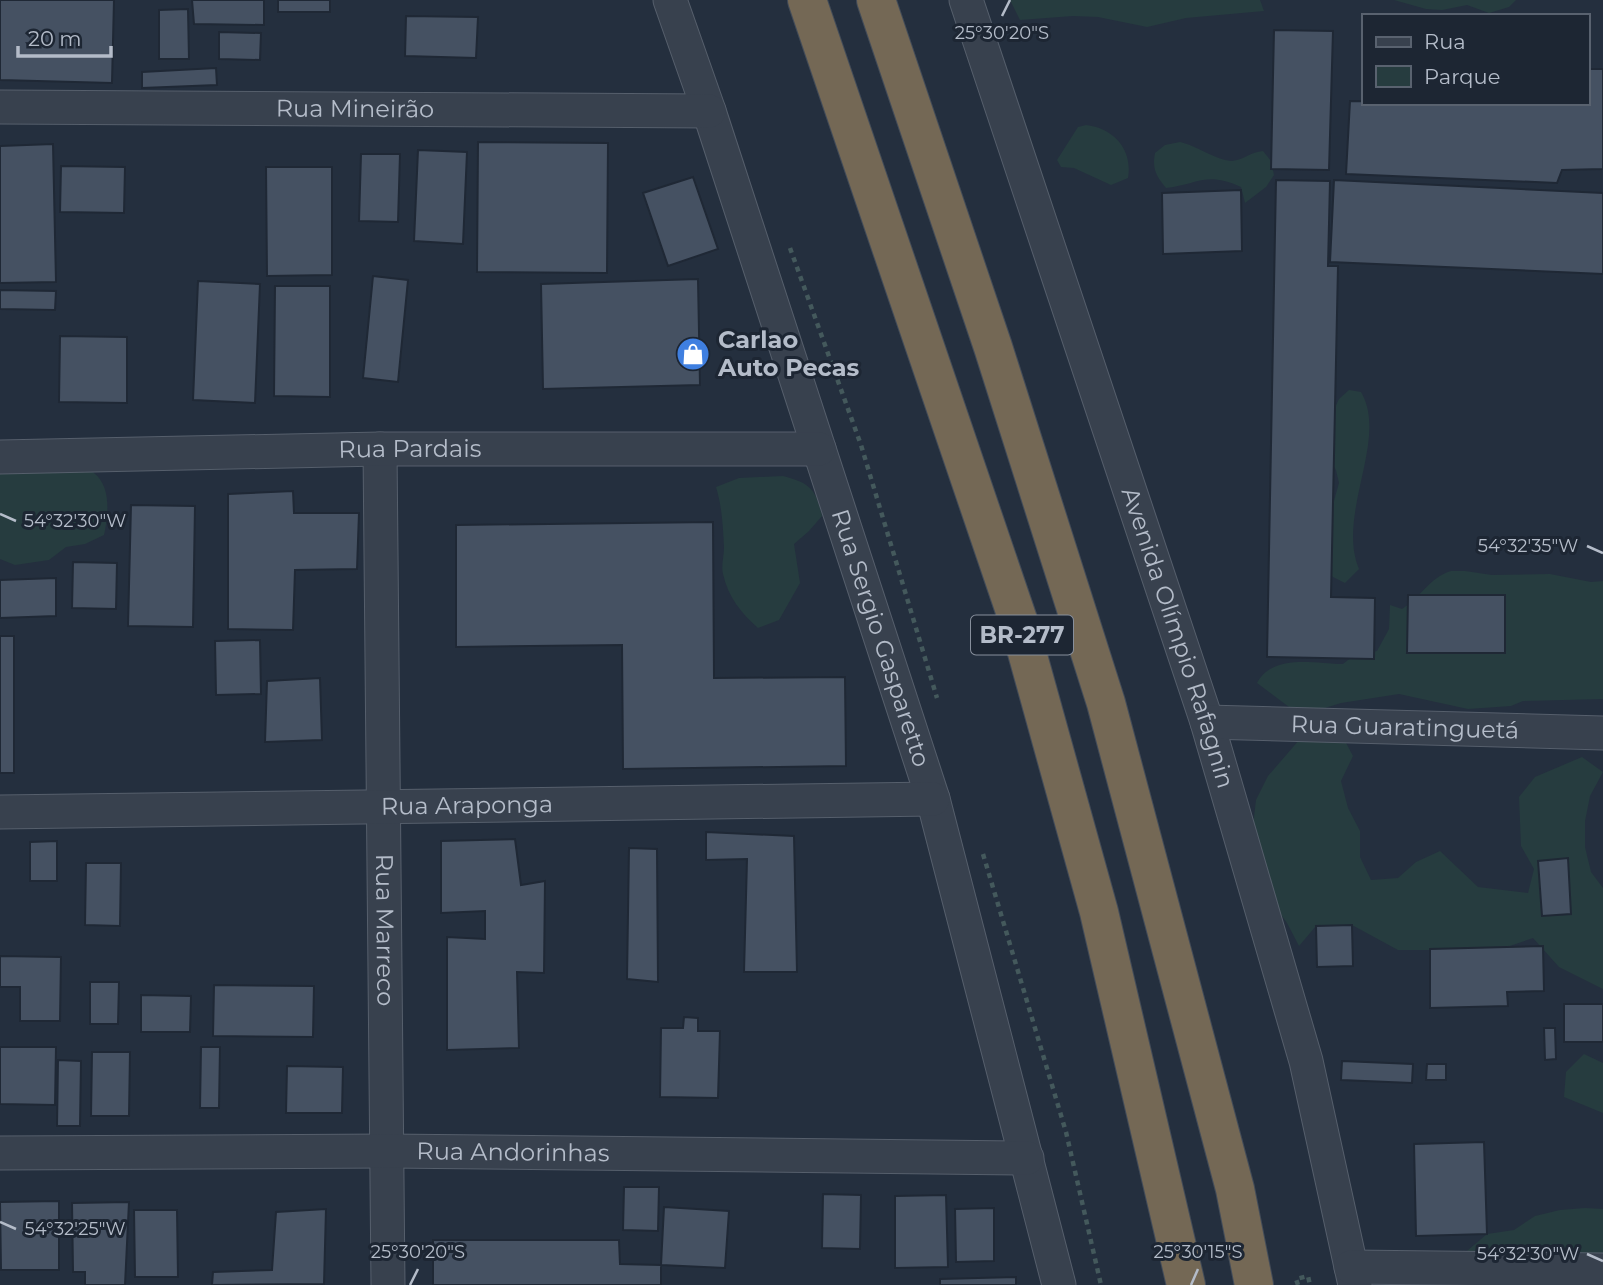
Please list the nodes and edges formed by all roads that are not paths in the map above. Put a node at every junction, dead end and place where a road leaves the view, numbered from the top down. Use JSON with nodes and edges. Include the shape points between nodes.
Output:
{"nodes":[{"id":1,"x":670,"y":0,"type":"edge"},
{"id":2,"x":807,"y":0,"type":"edge"},
{"id":3,"x":876,"y":0,"type":"edge"},
{"id":4,"x":967,"y":0,"type":"edge"},
{"id":5,"x":0,"y":107,"type":"edge"},
{"id":6,"x":709,"y":111,"type":"junction"},
{"id":7,"x":380,"y":449,"type":"junction"},
{"id":8,"x":819,"y":449,"type":"junction"},
{"id":9,"x":0,"y":457,"type":"edge"},
{"id":10,"x":1207,"y":722,"type":"junction"},
{"id":11,"x":1603,"y":733,"type":"edge"},
{"id":12,"x":933,"y":799,"type":"junction"},
{"id":13,"x":382,"y":807,"type":"junction"},
{"id":14,"x":0,"y":812,"type":"edge"},
{"id":15,"x":388,"y":1151,"type":"junction"},
{"id":16,"x":0,"y":1153,"type":"edge"},
{"id":17,"x":1027,"y":1158,"type":"junction"},
{"id":18,"x":1603,"y":1270,"type":"edge"},
{"id":19,"x":1353,"y":1276,"type":"edge"},
{"id":20,"x":388,"y":1285,"type":"edge"},
{"id":21,"x":1059,"y":1285,"type":"edge"},
{"id":22,"x":1186,"y":1285,"type":"edge"},
{"id":23,"x":1254,"y":1285,"type":"edge"}],
"edges":[{"from":1,"to":6,"type":"street","name":"Rua Sergio Gasparetto"},
{"from":2,"to":22,"type":"highway","number":"BR-277","via":[[1018,620],[1099,912]]},
{"from":3,"to":23,"type":"highway","number":"BR-277","via":[[1002,373],[1106,703],[1235,1189]]},
{"from":4,"to":10,"type":"street","name":"Avenida Olímpio Rafagnin"},
{"from":5,"to":6,"type":"street","name":"Rua Mineirão"},
{"from":6,"to":8,"type":"street","name":"Rua Sergio Gasparetto"},
{"from":7,"to":8,"type":"street","name":"Rua Pardais"},
{"from":7,"to":9,"type":"street","name":"Rua Pardais"},
{"from":7,"to":13,"type":"street","name":"Rua Marreco"},
{"from":8,"to":12,"type":"street","name":"Rua Sergio Gasparetto"},
{"from":10,"to":11,"type":"street","name":"Rua Guaratinguetá"},
{"from":10,"to":19,"type":"street","name":"Avenida Olímpio Rafagnin","via":[[1306,1061]]},
{"from":12,"to":13,"type":"street","name":"Rua Araponga"},
{"from":12,"to":17,"type":"street","name":"Rua Sergio Gasparetto"},
{"from":13,"to":14,"type":"street","name":"Rua Araponga"},
{"from":13,"to":15,"type":"street","name":"Rua Marreco"},
{"from":15,"to":16,"type":"street","name":"Rua Andorinhas"},
{"from":15,"to":17,"type":"street","name":"Rua Andorinhas"},
{"from":15,"to":20,"type":"street","name":"Rua Marreco"},
{"from":17,"to":21,"type":"street","name":"Rua Sergio Gasparetto"},
{"from":18,"to":19,"type":"street"}]}
